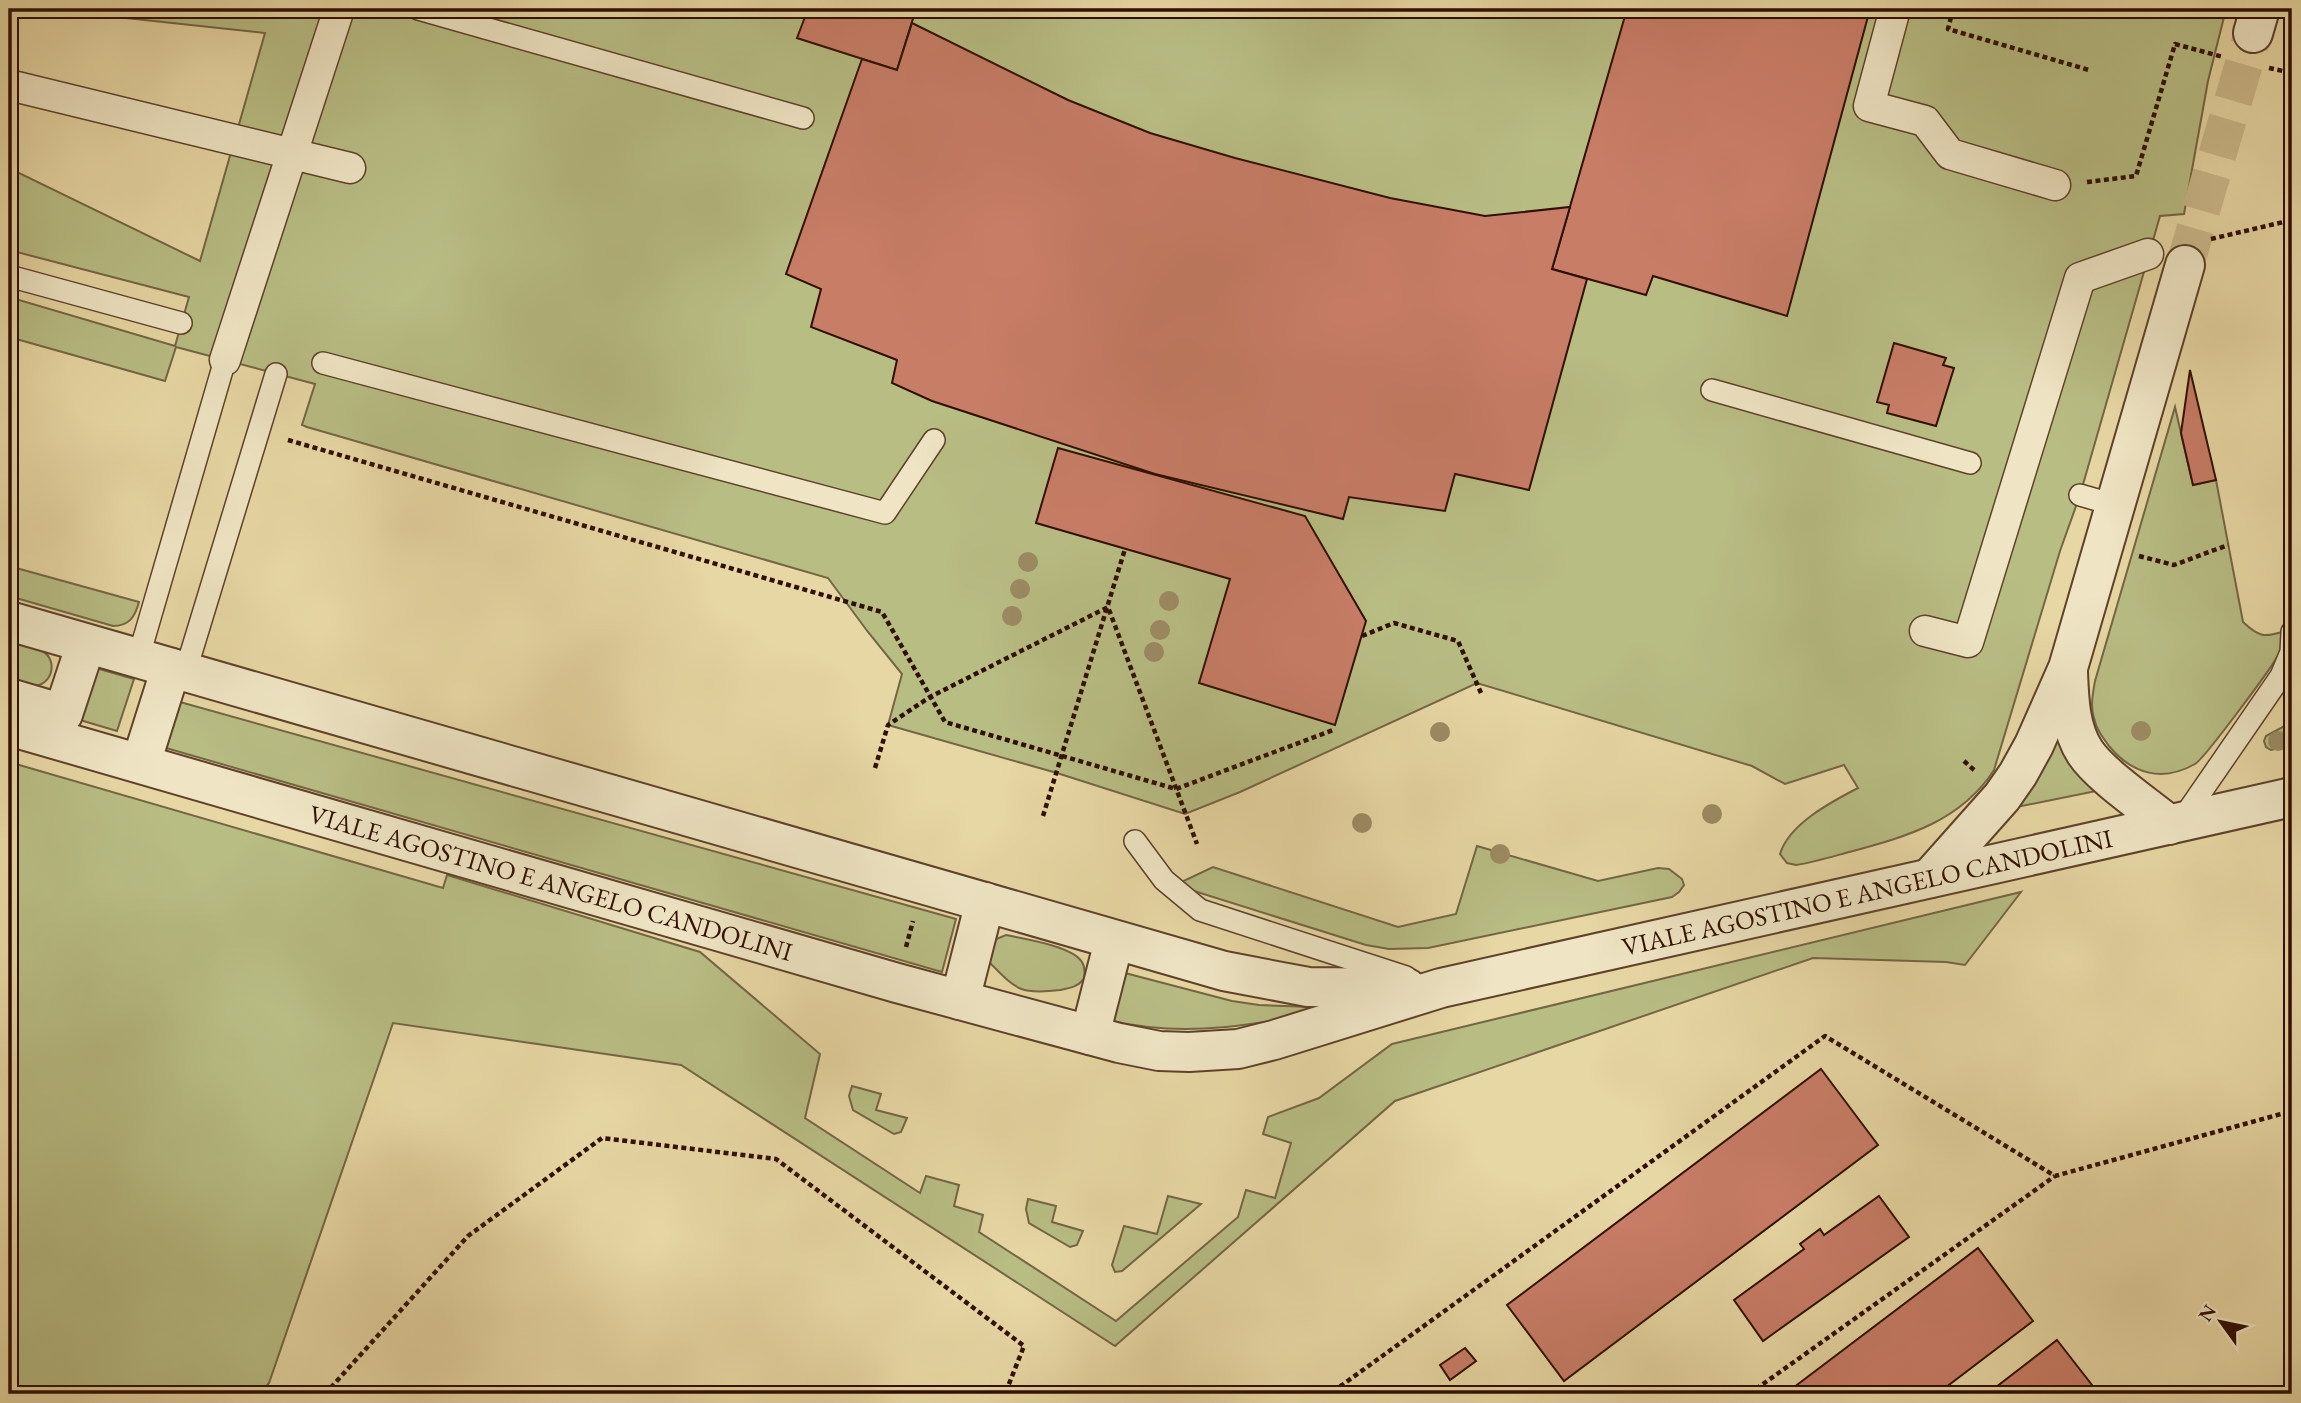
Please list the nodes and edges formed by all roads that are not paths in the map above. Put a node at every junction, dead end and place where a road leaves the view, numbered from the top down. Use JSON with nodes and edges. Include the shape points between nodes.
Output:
{"nodes":[{"id":1,"x":339,"y":9,"type":"edge"},
{"id":2,"x":418,"y":9,"type":"edge"},
{"id":3,"x":1895,"y":9,"type":"edge"},
{"id":4,"x":9,"y":85,"type":"edge"},
{"id":5,"x":803,"y":118,"type":"dead end"},
{"id":6,"x":292,"y":154,"type":"junction"},
{"id":7,"x":350,"y":168,"type":"dead end"},
{"id":8,"x":2055,"y":186,"type":"road end"},
{"id":9,"x":2148,"y":254,"type":"road end"},
{"id":10,"x":2185,"y":265,"type":"tunnel mouth"},
{"id":11,"x":9,"y":276,"type":"edge"},
{"id":12,"x":181,"y":323,"type":"dead end"},
{"id":13,"x":225,"y":360,"type":"joint"},
{"id":14,"x":323,"y":363,"type":"dead end"},
{"id":15,"x":276,"y":374,"type":"dead end"},
{"id":16,"x":1712,"y":390,"type":"dead end"},
{"id":17,"x":934,"y":440,"type":"dead end"},
{"id":18,"x":1970,"y":463,"type":"dead end"},
{"id":19,"x":9,"y":621,"type":"edge"},
{"id":20,"x":1925,"y":631,"type":"dead end"},
{"id":21,"x":2292,"y":632,"type":"edge"},
{"id":22,"x":86,"y":644,"type":"junction"},
{"id":23,"x":165,"y":667,"type":"junction"},
{"id":24,"x":2068,"y":668,"type":"junction"},
{"id":25,"x":9,"y":698,"type":"edge"},
{"id":26,"x":9,"y":726,"type":"edge"},
{"id":27,"x":141,"y":763,"type":"junction"},
{"id":28,"x":2292,"y":797,"type":"edge"},
{"id":29,"x":2175,"y":823,"type":"junction"},
{"id":30,"x":1135,"y":841,"type":"dead end"},
{"id":31,"x":1930,"y":878,"type":"junction"},
{"id":32,"x":985,"y":902,"type":"junction"},
{"id":33,"x":1114,"y":941,"type":"junction"},
{"id":34,"x":1441,"y":988,"type":"junction"},
{"id":35,"x":960,"y":1000,"type":"junction"},
{"id":36,"x":1090,"y":1035,"type":"junction"}],
"edges":[{"from":1,"to":6,"type":"street"},
{"from":2,"to":5,"type":"lane"},
{"from":3,"to":8,"type":"street","via":[[1869,106],[1925,121],[1950,154]]},
{"from":4,"to":6,"type":"street"},
{"from":6,"to":7,"type":"street"},
{"from":6,"to":13,"type":"street"},
{"from":9,"to":20,"type":"street","via":[[2080,278],[1968,642]]},
{"from":10,"to":24,"type":"street","via":[[2098,500]]},
{"from":11,"to":12,"type":"lane"},
{"from":13,"to":23,"type":"lane","via":[[164,568]]},
{"from":14,"to":17,"type":"lane","via":[[885,513]]},
{"from":15,"to":23,"type":"lane","via":[[259,432]]},
{"from":16,"to":18,"type":"lane"},
{"from":19,"to":22,"type":"street","name":"VIALE AGOSTINO E ANGELO CANDOLINI"},
{"from":21,"to":29,"type":"lane","via":[[2291,652],[2281,676]]},
{"from":22,"to":23,"type":"street","name":"VIALE AGOSTINO E ANGELO CANDOLINI"},
{"from":22,"to":25,"type":"street","via":[[63,714]]},
{"from":23,"to":27,"type":"street"},
{"from":23,"to":32,"type":"street","name":"VIALE AGOSTINO E ANGELO CANDOLINI"},
{"from":24,"to":29,"type":"street","via":[[2075,731],[2085,752],[2100,769]]},
{"from":24,"to":31,"type":"street","via":[[2018,774]]},
{"from":26,"to":27,"type":"street","name":"VIALE AGOSTINO E ANGELO CANDOLINI"},
{"from":27,"to":35,"type":"street","name":"VIALE AGOSTINO E ANGELO CANDOLINI"},
{"from":28,"to":29,"type":"street","name":"VIALE AGOSTINO E ANGELO CANDOLINI"},
{"from":29,"to":31,"type":"street","name":"VIALE AGOSTINO E ANGELO CANDOLINI"},
{"from":30,"to":34,"type":"lane","via":[[1164,880],[1200,910]]},
{"from":31,"to":34,"type":"street","name":"VIALE AGOSTINO E ANGELO CANDOLINI"},
{"from":32,"to":33,"type":"street","name":"VIALE AGOSTINO E ANGELO CANDOLINI"},
{"from":32,"to":35,"type":"street"},
{"from":33,"to":34,"type":"street","name":"VIALE AGOSTINO E ANGELO CANDOLINI","via":[[1224,971],[1308,987]]},
{"from":33,"to":36,"type":"street"},
{"from":34,"to":36,"type":"street","name":"VIALE AGOSTINO E ANGELO CANDOLINI","via":[[1238,1049],[1159,1051]]},
{"from":35,"to":36,"type":"street","name":"VIALE AGOSTINO E ANGELO CANDOLINI"}]}
